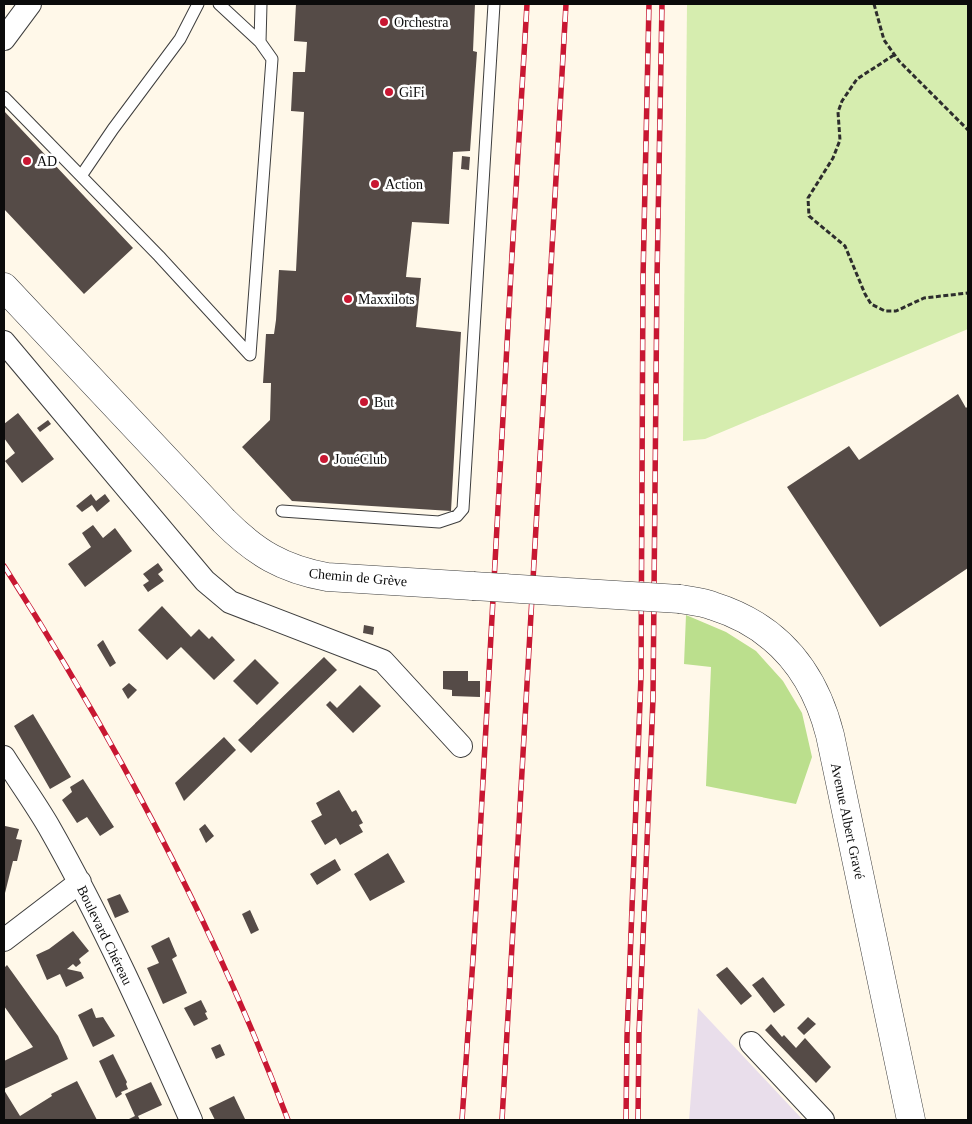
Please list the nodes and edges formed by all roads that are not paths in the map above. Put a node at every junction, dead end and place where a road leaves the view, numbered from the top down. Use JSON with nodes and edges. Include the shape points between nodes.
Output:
{"nodes":[{"id":1,"x":30,"y":4,"type":"edge"},
{"id":2,"x":198,"y":4,"type":"edge"},
{"id":3,"x":219,"y":4,"type":"edge"},
{"id":4,"x":261,"y":4,"type":"edge"},
{"id":5,"x":494,"y":4,"type":"edge"},
{"id":6,"x":4,"y":39,"type":"edge"},
{"id":7,"x":260,"y":42,"type":"junction"},
{"id":8,"x":4,"y":97,"type":"edge"},
{"id":9,"x":81,"y":176,"type":"junction"},
{"id":10,"x":4,"y":287,"type":"edge"},
{"id":11,"x":4,"y":342,"type":"edge"},
{"id":12,"x":282,"y":510,"type":"dead end"},
{"id":13,"x":680,"y":599,"type":"joint"},
{"id":14,"x":461,"y":746,"type":"dead end"},
{"id":15,"x":4,"y":757,"type":"edge"},
{"id":16,"x":80,"y":882,"type":"junction"},
{"id":17,"x":4,"y":940,"type":"edge"},
{"id":18,"x":751,"y":1043,"type":"dead end"},
{"id":19,"x":192,"y":1120,"type":"edge"},
{"id":20,"x":823,"y":1120,"type":"edge"},
{"id":21,"x":911,"y":1120,"type":"edge"}],
"edges":[{"from":1,"to":6,"type":"street"},
{"from":2,"to":9,"type":"lane","via":[[180,39]]},
{"from":3,"to":7,"type":"lane"},
{"from":4,"to":7,"type":"lane"},
{"from":5,"to":12,"type":"lane","via":[[463,510],[457,516],[439,522]]},
{"from":7,"to":9,"type":"lane","via":[[272,59],[250,355]]},
{"from":8,"to":9,"type":"lane"},
{"from":10,"to":13,"type":"street","name":"Chemin de Grève","bridge":true,"via":[[242,540],[264,556],[286,566],[327,577]]},
{"from":11,"to":14,"type":"street","via":[[205,580],[230,602],[383,661]]},
{"from":13,"to":21,"type":"street","name":"Avenue Albert Gravé","via":[[742,616],[768,633],[798,663],[816,691],[830,735]]},
{"from":15,"to":16,"type":"street","name":"Boulevard Chéreau"},
{"from":16,"to":17,"type":"street"},
{"from":16,"to":19,"type":"street","name":"Boulevard Chéreau"},
{"from":18,"to":20,"type":"street"}]}
